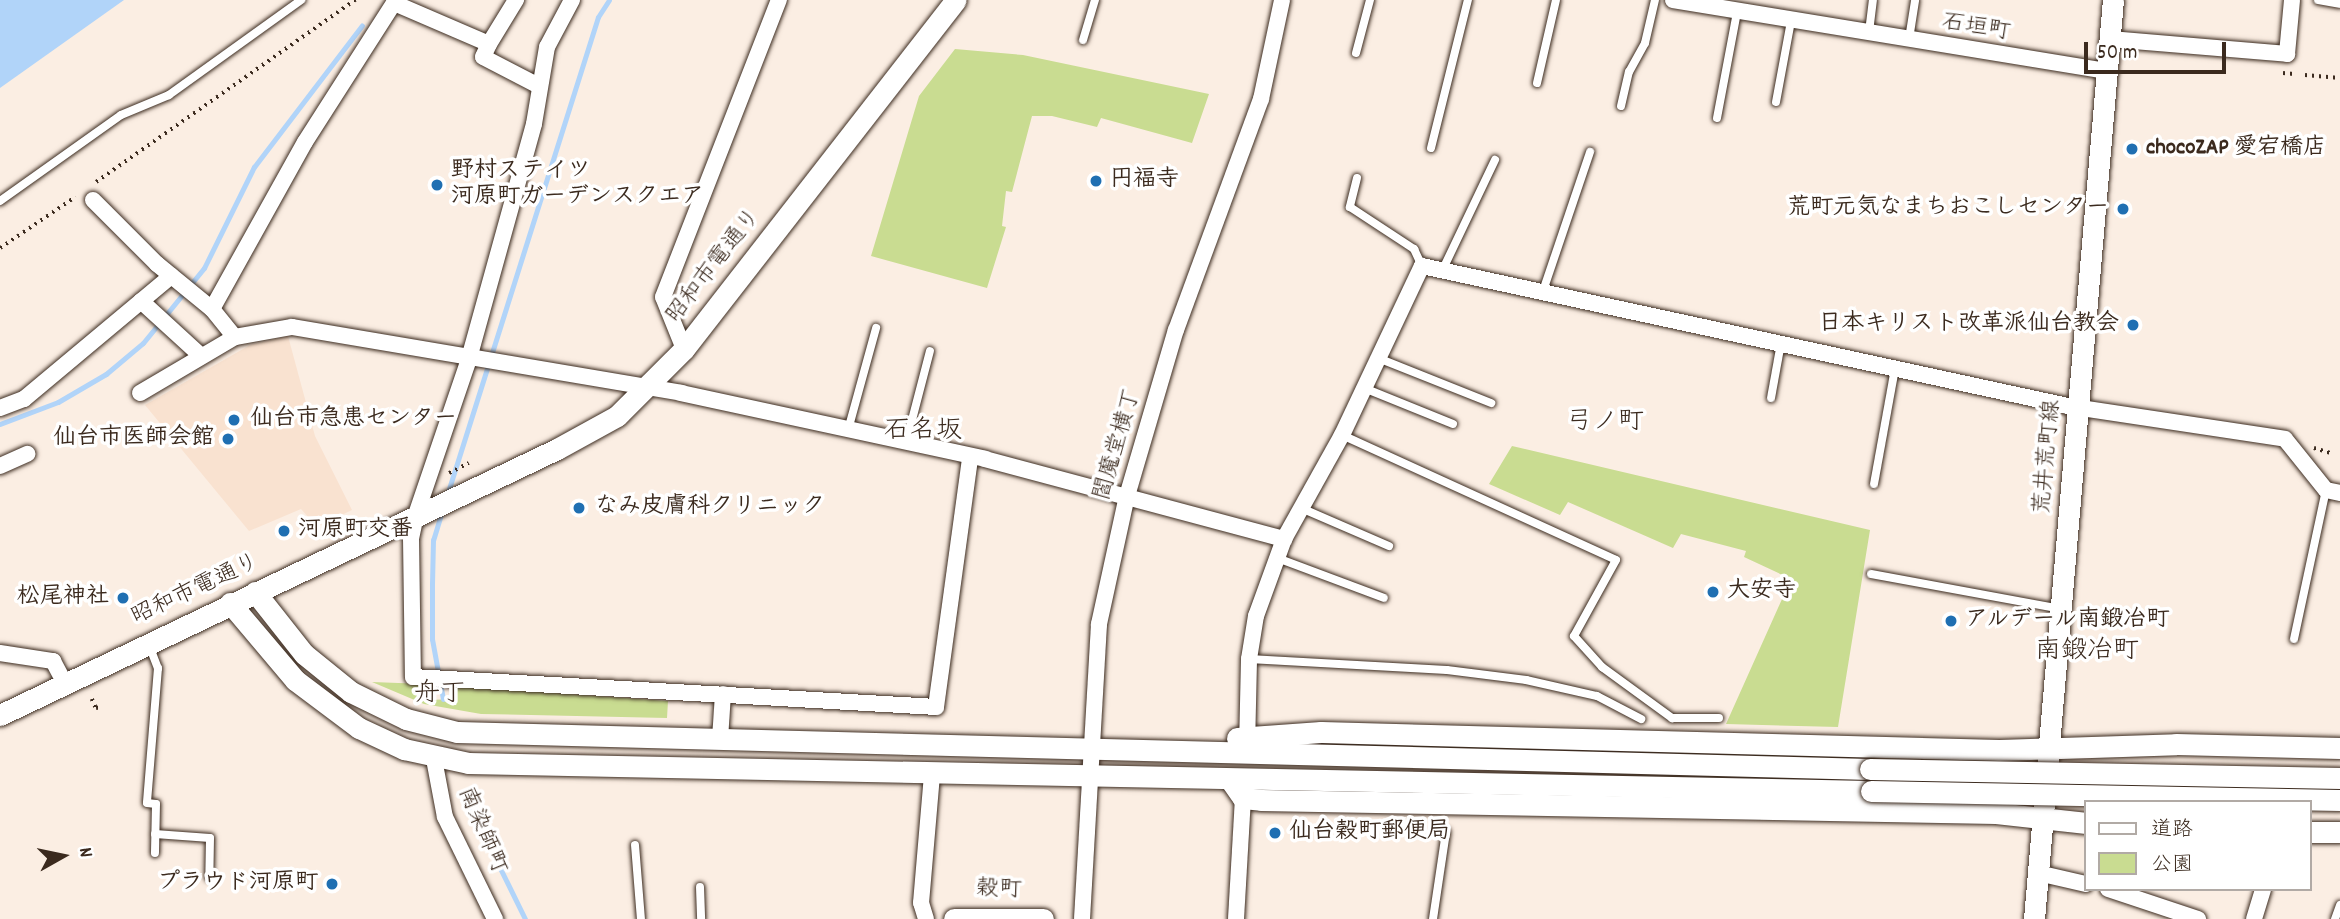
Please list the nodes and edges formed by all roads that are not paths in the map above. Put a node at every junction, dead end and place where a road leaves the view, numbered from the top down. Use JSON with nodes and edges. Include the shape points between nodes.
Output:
{"nodes":[{"id":1,"x":301,"y":0,"type":"edge"},
{"id":2,"x":516,"y":0,"type":"edge"},
{"id":3,"x":572,"y":0,"type":"edge"},
{"id":4,"x":779,"y":0,"type":"edge"},
{"id":5,"x":956,"y":0,"type":"edge"},
{"id":6,"x":1096,"y":0,"type":"edge"},
{"id":7,"x":1282,"y":0,"type":"edge"},
{"id":8,"x":1370,"y":0,"type":"edge"},
{"id":9,"x":1468,"y":0,"type":"edge"},
{"id":10,"x":1556,"y":0,"type":"edge"},
{"id":11,"x":1655,"y":0,"type":"edge"},
{"id":12,"x":1673,"y":0,"type":"edge"},
{"id":13,"x":1873,"y":0,"type":"edge"},
{"id":14,"x":1915,"y":0,"type":"edge"},
{"id":15,"x":2113,"y":0,"type":"edge"},
{"id":16,"x":2292,"y":0,"type":"edge"},
{"id":17,"x":2318,"y":0,"type":"edge"},
{"id":18,"x":1717,"y":4,"type":"edge"},
{"id":19,"x":2340,"y":4,"type":"edge"},
{"id":20,"x":1764,"y":8,"type":"edge"},
{"id":21,"x":1737,"y":12,"type":"junction"},
{"id":22,"x":1791,"y":21,"type":"junction"},
{"id":23,"x":1868,"y":34,"type":"junction"},
{"id":24,"x":2110,"y":39,"type":"junction"},
{"id":25,"x":1083,"y":40,"type":"dead end"},
{"id":26,"x":1909,"y":42,"type":"junction"},
{"id":27,"x":489,"y":44,"type":"junction"},
{"id":28,"x":1356,"y":53,"type":"dead end"},
{"id":29,"x":2107,"y":71,"type":"junction"},
{"id":30,"x":1537,"y":83,"type":"dead end"},
{"id":31,"x":539,"y":86,"type":"junction"},
{"id":32,"x":1776,"y":102,"type":"dead end"},
{"id":33,"x":1621,"y":106,"type":"dead end"},
{"id":34,"x":1717,"y":118,"type":"dead end"},
{"id":35,"x":1431,"y":148,"type":"dead end"},
{"id":36,"x":1590,"y":152,"type":"dead end"},
{"id":37,"x":1495,"y":160,"type":"dead end"},
{"id":38,"x":1357,"y":178,"type":"dead end"},
{"id":39,"x":93,"y":200,"type":"dead end"},
{"id":40,"x":0,"y":201,"type":"edge"},
{"id":41,"x":1422,"y":266,"type":"junction"},
{"id":42,"x":1443,"y":269,"type":"junction"},
{"id":43,"x":175,"y":279,"type":"junction"},
{"id":44,"x":1543,"y":291,"type":"junction"},
{"id":45,"x":141,"y":301,"type":"junction"},
{"id":46,"x":207,"y":305,"type":"junction"},
{"id":47,"x":876,"y":328,"type":"dead end"},
{"id":48,"x":234,"y":337,"type":"junction"},
{"id":49,"x":1781,"y":343,"type":"junction"},
{"id":50,"x":684,"y":349,"type":"junction"},
{"id":51,"x":930,"y":351,"type":"dead end"},
{"id":52,"x":201,"y":356,"type":"junction"},
{"id":53,"x":1378,"y":358,"type":"junction"},
{"id":54,"x":474,"y":360,"type":"junction"},
{"id":55,"x":1895,"y":368,"type":"junction"},
{"id":56,"x":648,"y":388,"type":"junction"},
{"id":57,"x":1364,"y":388,"type":"junction"},
{"id":58,"x":140,"y":393,"type":"dead end"},
{"id":59,"x":1771,"y":398,"type":"dead end"},
{"id":60,"x":1491,"y":403,"type":"dead end"},
{"id":61,"x":2080,"y":407,"type":"junction"},
{"id":62,"x":0,"y":408,"type":"edge"},
{"id":63,"x":1453,"y":424,"type":"dead end"},
{"id":64,"x":848,"y":431,"type":"junction"},
{"id":65,"x":1342,"y":435,"type":"junction"},
{"id":66,"x":906,"y":443,"type":"junction"},
{"id":67,"x":27,"y":454,"type":"dead end"},
{"id":68,"x":970,"y":457,"type":"junction"},
{"id":69,"x":0,"y":466,"type":"edge"},
{"id":70,"x":1874,"y":484,"type":"dead end"},
{"id":71,"x":2333,"y":492,"type":"edge"},
{"id":72,"x":1127,"y":496,"type":"junction"},
{"id":73,"x":1301,"y":508,"type":"junction"},
{"id":74,"x":423,"y":512,"type":"junction"},
{"id":75,"x":1284,"y":539,"type":"junction"},
{"id":76,"x":1390,"y":546,"type":"dead end"},
{"id":77,"x":1277,"y":558,"type":"junction"},
{"id":78,"x":1871,"y":574,"type":"dead end"},
{"id":79,"x":255,"y":592,"type":"junction"},
{"id":80,"x":1384,"y":598,"type":"dead end"},
{"id":81,"x":230,"y":603,"type":"junction"},
{"id":82,"x":2062,"y":609,"type":"junction"},
{"id":83,"x":2294,"y":639,"type":"dead end"},
{"id":84,"x":148,"y":642,"type":"junction"},
{"id":85,"x":0,"y":653,"type":"edge"},
{"id":86,"x":1250,"y":660,"type":"junction"},
{"id":87,"x":65,"y":684,"type":"junction"},
{"id":88,"x":723,"y":694,"type":"junction"},
{"id":89,"x":0,"y":715,"type":"edge"},
{"id":90,"x":1719,"y":718,"type":"dead end"},
{"id":91,"x":1641,"y":719,"type":"dead end"},
{"id":92,"x":720,"y":739,"type":"junction"},
{"id":93,"x":1247,"y":744,"type":"junction"},
{"id":94,"x":2050,"y":746,"type":"junction"},
{"id":95,"x":2340,"y":748,"type":"edge"},
{"id":96,"x":1091,"y":749,"type":"junction"},
{"id":97,"x":1999,"y":750,"type":"junction"},
{"id":98,"x":435,"y":759,"type":"junction"},
{"id":99,"x":932,"y":775,"type":"junction"},
{"id":100,"x":1090,"y":777,"type":"junction"},
{"id":101,"x":2340,"y":778,"type":"edge"},
{"id":102,"x":1237,"y":790,"type":"junction"},
{"id":103,"x":2340,"y":800,"type":"edge"},
{"id":104,"x":1996,"y":813,"type":"junction"},
{"id":105,"x":2044,"y":820,"type":"junction"},
{"id":106,"x":2084,"y":823,"type":"edge"},
{"id":107,"x":1446,"y":832,"type":"dead end"},
{"id":108,"x":2312,"y":832,"type":"edge"},
{"id":109,"x":2340,"y":832,"type":"edge"},
{"id":110,"x":155,"y":834,"type":"junction"},
{"id":111,"x":635,"y":845,"type":"dead end"},
{"id":112,"x":155,"y":853,"type":"dead end"},
{"id":113,"x":2038,"y":873,"type":"junction"},
{"id":114,"x":209,"y":877,"type":"dead end"},
{"id":115,"x":2084,"y":884,"type":"edge"},
{"id":116,"x":700,"y":887,"type":"dead end"},
{"id":117,"x":2114,"y":891,"type":"edge"},
{"id":118,"x":2262,"y":891,"type":"edge"},
{"id":119,"x":2340,"y":905,"type":"edge"},
{"id":120,"x":495,"y":919,"type":"edge"},
{"id":121,"x":641,"y":919,"type":"edge"},
{"id":122,"x":701,"y":919,"type":"edge"},
{"id":123,"x":926,"y":919,"type":"edge"},
{"id":124,"x":954,"y":919,"type":"edge"},
{"id":125,"x":1028,"y":919,"type":"edge"},
{"id":126,"x":1043,"y":919,"type":"edge"},
{"id":127,"x":1082,"y":919,"type":"edge"},
{"id":128,"x":1236,"y":919,"type":"edge"},
{"id":129,"x":1433,"y":919,"type":"edge"},
{"id":130,"x":2034,"y":919,"type":"edge"},
{"id":131,"x":2198,"y":919,"type":"edge"},
{"id":132,"x":2254,"y":919,"type":"edge"},
{"id":133,"x":2335,"y":919,"type":"edge"}],
"edges":[{"from":1,"to":40,"type":"lane","via":[[169,95],[121,115]]},
{"from":2,"to":27,"type":"street"},
{"from":3,"to":31,"type":"street","via":[[547,47]]},
{"from":4,"to":50,"type":"street","via":[[663,297]]},
{"from":5,"to":50,"type":"street","name":"昭和市電通り"},
{"from":6,"to":25,"type":"lane"},
{"from":7,"to":72,"type":"street","name":"閻魔堂横丁","via":[[1261,99],[1176,330]]},
{"from":8,"to":28,"type":"lane"},
{"from":9,"to":35,"type":"lane"},
{"from":10,"to":30,"type":"lane"},
{"from":11,"to":33,"type":"lane","via":[[1645,43],[1629,72]]},
{"from":12,"to":18,"type":"street","name":"石垣町"},
{"from":13,"to":23,"type":"lane"},
{"from":14,"to":26,"type":"lane"},
{"from":15,"to":24,"type":"street","name":"荒井荒町線"},
{"from":16,"to":24,"type":"street","via":[[2287,54]]},
{"from":17,"to":19,"type":"lane"},
{"from":18,"to":21,"type":"street","name":"石垣町"},
{"from":20,"to":21,"type":"street","name":"石垣町"},
{"from":20,"to":22,"type":"street","name":"石垣町"},
{"from":21,"to":34,"type":"lane"},
{"from":22,"to":23,"type":"street","name":"石垣町"},
{"from":22,"to":32,"type":"lane"},
{"from":23,"to":26,"type":"street","name":"石垣町"},
{"from":24,"to":29,"type":"street","name":"荒井荒町線"},
{"from":26,"to":29,"type":"street","name":"石垣町"},
{"from":27,"to":31,"type":"street","via":[[483,57]]},
{"from":27,"to":46,"type":"street","via":[[394,3]]},
{"from":29,"to":61,"type":"street","name":"荒井荒町線"},
{"from":31,"to":54,"type":"street","via":[[534,124]]},
{"from":36,"to":44,"type":"lane"},
{"from":37,"to":42,"type":"lane"},
{"from":38,"to":41,"type":"lane","via":[[1350,207],[1414,249]]},
{"from":39,"to":43,"type":"street"},
{"from":41,"to":42,"type":"street"},
{"from":41,"to":53,"type":"street"},
{"from":42,"to":44,"type":"street"},
{"from":43,"to":45,"type":"street"},
{"from":43,"to":46,"type":"street"},
{"from":44,"to":49,"type":"street"},
{"from":45,"to":52,"type":"street"},
{"from":45,"to":62,"type":"street","via":[[24,399]]},
{"from":46,"to":48,"type":"street"},
{"from":47,"to":64,"type":"lane"},
{"from":48,"to":52,"type":"street"},
{"from":48,"to":54,"type":"street","via":[[292,327]]},
{"from":49,"to":55,"type":"street"},
{"from":49,"to":59,"type":"lane"},
{"from":50,"to":56,"type":"street","name":"昭和市電通り"},
{"from":51,"to":66,"type":"lane"},
{"from":52,"to":58,"type":"street"},
{"from":53,"to":57,"type":"street"},
{"from":53,"to":60,"type":"lane"},
{"from":54,"to":56,"type":"street"},
{"from":54,"to":74,"type":"street"},
{"from":55,"to":61,"type":"street"},
{"from":55,"to":70,"type":"lane"},
{"from":56,"to":64,"type":"street"},
{"from":56,"to":74,"type":"street","name":"昭和市電通り","via":[[617,416]]},
{"from":57,"to":63,"type":"lane"},
{"from":57,"to":65,"type":"street"},
{"from":61,"to":71,"type":"street","via":[[2285,439]]},
{"from":61,"to":82,"type":"street","name":"荒井荒町線"},
{"from":64,"to":66,"type":"street"},
{"from":65,"to":73,"type":"street"},
{"from":65,"to":90,"type":"lane","via":[[1616,560],[1574,636],[1602,667],[1672,718]]},
{"from":66,"to":68,"type":"street"},
{"from":67,"to":69,"type":"street"},
{"from":68,"to":72,"type":"street"},
{"from":68,"to":88,"type":"street","via":[[936,707]]},
{"from":71,"to":83,"type":"lane"},
{"from":72,"to":75,"type":"street"},
{"from":72,"to":96,"type":"street","name":"閻魔堂横丁","via":[[1099,624]]},
{"from":73,"to":75,"type":"street"},
{"from":73,"to":76,"type":"lane"},
{"from":74,"to":79,"type":"street","name":"昭和市電通り"},
{"from":74,"to":88,"type":"street","via":[[411,550],[413,677]]},
{"from":75,"to":77,"type":"street"},
{"from":77,"to":80,"type":"lane"},
{"from":77,"to":86,"type":"street","via":[[1256,616]]},
{"from":78,"to":82,"type":"lane"},
{"from":79,"to":81,"type":"street","name":"昭和市電通り"},
{"from":79,"to":92,"type":"street","via":[[304,654],[327,675],[376,706],[433,728]]},
{"from":81,"to":84,"type":"street","name":"昭和市電通り"},
{"from":81,"to":98,"type":"street","via":[[295,680],[328,706],[359,728]]},
{"from":82,"to":94,"type":"street","name":"荒井荒町線"},
{"from":84,"to":87,"type":"street","name":"昭和市電通り"},
{"from":84,"to":110,"type":"lane","via":[[158,668],[146,803],[156,804]]},
{"from":85,"to":87,"type":"street","via":[[53,661]]},
{"from":86,"to":91,"type":"lane","via":[[1447,670],[1526,680],[1597,696]]},
{"from":86,"to":93,"type":"street"},
{"from":87,"to":89,"type":"street","name":"昭和市電通り"},
{"from":88,"to":92,"type":"street"},
{"from":92,"to":96,"type":"street"},
{"from":93,"to":96,"type":"street","via":[[1174,750]]},
{"from":93,"to":97,"type":"street","via":[[1321,732]]},
{"from":93,"to":101,"type":"street","bridge":true,"via":[[1870,769]]},
{"from":94,"to":95,"type":"street"},
{"from":94,"to":97,"type":"street"},
{"from":94,"to":105,"type":"street","name":"荒井荒町線"},
{"from":96,"to":100,"type":"street","name":"閻魔堂横丁"},
{"from":97,"to":104,"type":"street"},
{"from":98,"to":99,"type":"street","via":[[518,766]]},
{"from":98,"to":120,"type":"street","name":"南染師町","via":[[445,817]]},
{"from":99,"to":100,"type":"street"},
{"from":99,"to":123,"type":"street","via":[[921,903]]},
{"from":100,"to":102,"type":"street"},
{"from":100,"to":127,"type":"street","name":"閻魔堂横丁"},
{"from":102,"to":103,"type":"street","bridge":true,"via":[[1871,791]]},
{"from":102,"to":104,"type":"street"},
{"from":102,"to":128,"type":"street"},
{"from":104,"to":105,"type":"street"},
{"from":105,"to":106,"type":"street"},
{"from":105,"to":113,"type":"street","name":"荒井荒町線"},
{"from":107,"to":129,"type":"lane"},
{"from":108,"to":109,"type":"street"},
{"from":110,"to":112,"type":"lane"},
{"from":110,"to":114,"type":"lane","via":[[210,838]]},
{"from":111,"to":121,"type":"lane"},
{"from":113,"to":115,"type":"street"},
{"from":113,"to":130,"type":"street","name":"荒井荒町線"},
{"from":116,"to":122,"type":"lane"},
{"from":117,"to":131,"type":"street"},
{"from":118,"to":132,"type":"street"},
{"from":119,"to":133,"type":"lane"},
{"from":124,"to":125,"type":"street","name":"穀町"},
{"from":125,"to":126,"type":"street","name":"穀町"}]}
